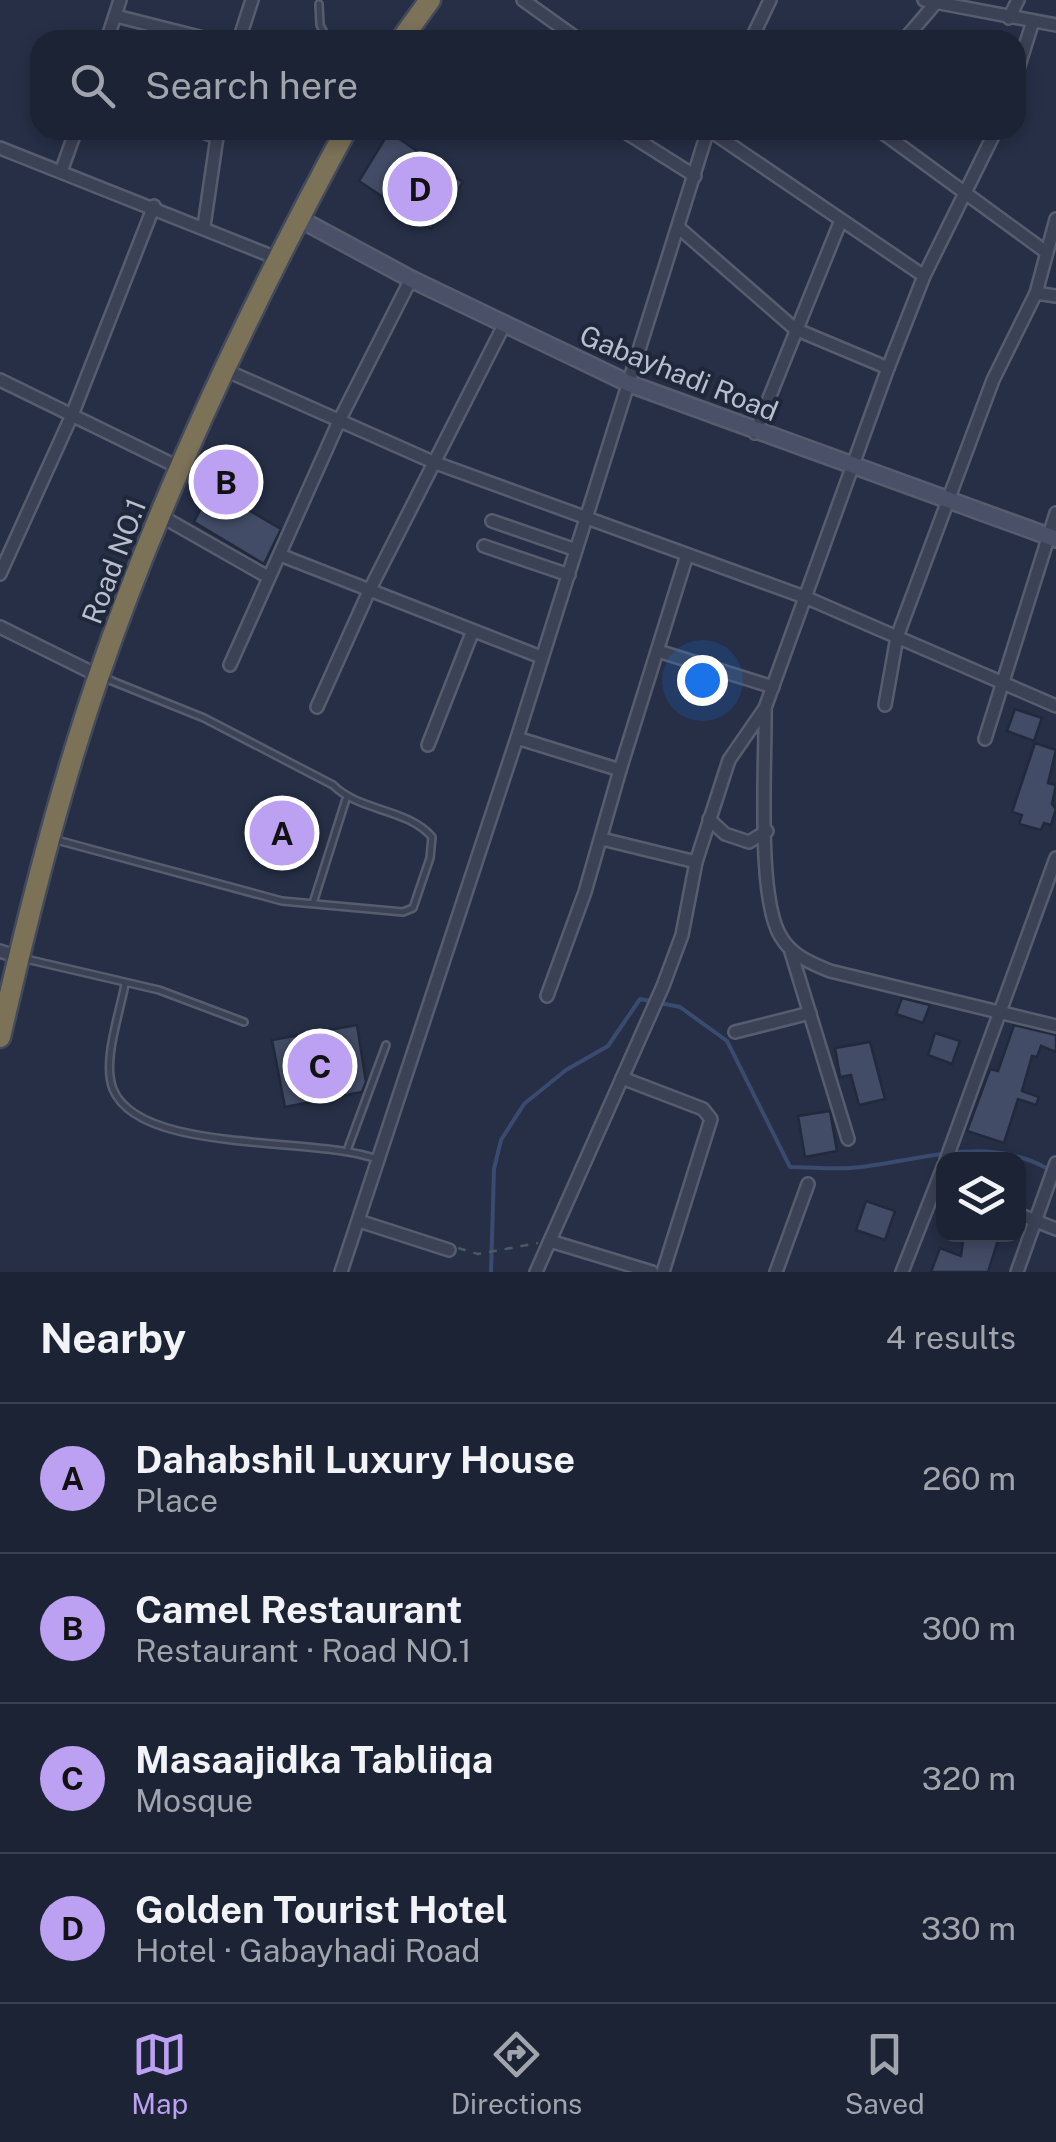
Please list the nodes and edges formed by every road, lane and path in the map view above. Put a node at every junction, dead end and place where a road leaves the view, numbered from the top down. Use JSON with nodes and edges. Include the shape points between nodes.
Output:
{"nodes":[{"id":1,"x":120,"y":0,"type":"edge"},
{"id":2,"x":252,"y":0,"type":"edge"},
{"id":3,"x":430,"y":0,"type":"edge"},
{"id":4,"x":523,"y":0,"type":"edge"},
{"id":5,"x":770,"y":0,"type":"edge"},
{"id":6,"x":1018,"y":0,"type":"edge"},
{"id":7,"x":929,"y":2,"type":"edge"},
{"id":8,"x":319,"y":4,"type":"dead end"},
{"id":9,"x":116,"y":16,"type":"junction"},
{"id":10,"x":1008,"y":18,"type":"junction"},
{"id":11,"x":1033,"y":21,"type":"junction"},
{"id":12,"x":1056,"y":25,"type":"edge"},
{"id":13,"x":559,"y":26,"type":"junction"},
{"id":14,"x":111,"y":30,"type":"edge"},
{"id":15,"x":171,"y":30,"type":"edge"},
{"id":16,"x":242,"y":30,"type":"edge"},
{"id":17,"x":323,"y":30,"type":"edge"},
{"id":18,"x":408,"y":30,"type":"edge"},
{"id":19,"x":556,"y":30,"type":"edge"},
{"id":20,"x":565,"y":30,"type":"edge"},
{"id":21,"x":756,"y":30,"type":"edge"},
{"id":22,"x":911,"y":30,"type":"edge"},
{"id":23,"x":1026,"y":44,"type":"edge"},
{"id":24,"x":72,"y":140,"type":"edge"},
{"id":25,"x":217,"y":140,"type":"edge"},
{"id":26,"x":341,"y":140,"type":"edge"},
{"id":27,"x":638,"y":140,"type":"edge"},
{"id":28,"x":705,"y":140,"type":"edge"},
{"id":29,"x":723,"y":140,"type":"edge"},
{"id":30,"x":893,"y":140,"type":"edge"},
{"id":31,"x":991,"y":140,"type":"edge"},
{"id":32,"x":0,"y":148,"type":"edge"},
{"id":33,"x":62,"y":170,"type":"junction"},
{"id":34,"x":694,"y":176,"type":"junction"},
{"id":35,"x":966,"y":192,"type":"junction"},
{"id":36,"x":154,"y":206,"type":"junction"},
{"id":37,"x":298,"y":218,"type":"junction"},
{"id":38,"x":1056,"y":218,"type":"edge"},
{"id":39,"x":841,"y":220,"type":"junction"},
{"id":40,"x":204,"y":226,"type":"junction"},
{"id":41,"x":678,"y":227,"type":"junction"},
{"id":42,"x":1046,"y":252,"type":"junction"},
{"id":43,"x":279,"y":259,"type":"junction"},
{"id":44,"x":924,"y":276,"type":"junction"},
{"id":45,"x":411,"y":279,"type":"junction"},
{"id":46,"x":1036,"y":293,"type":"junction"},
{"id":47,"x":1056,"y":296,"type":"edge"},
{"id":48,"x":504,"y":325,"type":"junction"},
{"id":49,"x":795,"y":329,"type":"junction"},
{"id":50,"x":888,"y":368,"type":"junction"},
{"id":51,"x":225,"y":370,"type":"junction"},
{"id":52,"x":0,"y":380,"type":"edge"},
{"id":53,"x":630,"y":384,"type":"junction"},
{"id":54,"x":72,"y":415,"type":"junction"},
{"id":55,"x":340,"y":419,"type":"junction"},
{"id":56,"x":755,"y":433,"type":"junction"},
{"id":57,"x":433,"y":462,"type":"junction"},
{"id":58,"x":852,"y":466,"type":"junction"},
{"id":59,"x":180,"y":468,"type":"junction"},
{"id":60,"x":947,"y":501,"type":"junction"},
{"id":61,"x":1056,"y":512,"type":"edge"},
{"id":62,"x":586,"y":515,"type":"junction"},
{"id":63,"x":161,"y":516,"type":"junction"},
{"id":64,"x":492,"y":521,"type":"dead end"},
{"id":65,"x":1052,"y":538,"type":"edge"},
{"id":66,"x":484,"y":546,"type":"dead end"},
{"id":67,"x":576,"y":550,"type":"junction"},
{"id":68,"x":280,"y":555,"type":"junction"},
{"id":69,"x":687,"y":555,"type":"junction"},
{"id":70,"x":0,"y":574,"type":"edge"},
{"id":71,"x":569,"y":575,"type":"junction"},
{"id":72,"x":268,"y":577,"type":"junction"},
{"id":73,"x":369,"y":591,"type":"junction"},
{"id":74,"x":807,"y":598,"type":"junction"},
{"id":75,"x":0,"y":627,"type":"edge"},
{"id":76,"x":472,"y":633,"type":"junction"},
{"id":77,"x":897,"y":638,"type":"junction"},
{"id":78,"x":658,"y":651,"type":"junction"},
{"id":79,"x":541,"y":657,"type":"junction"},
{"id":80,"x":230,"y":665,"type":"dead end"},
{"id":81,"x":99,"y":676,"type":"junction"},
{"id":82,"x":999,"y":685,"type":"junction"},
{"id":83,"x":774,"y":686,"type":"junction"},
{"id":84,"x":885,"y":705,"type":"dead end"},
{"id":85,"x":1056,"y":706,"type":"edge"},
{"id":86,"x":317,"y":708,"type":"dead end"},
{"id":87,"x":765,"y":708,"type":"junction"},
{"id":88,"x":517,"y":738,"type":"junction"},
{"id":89,"x":985,"y":739,"type":"dead end"},
{"id":90,"x":428,"y":745,"type":"dead end"},
{"id":91,"x":620,"y":770,"type":"junction"},
{"id":92,"x":346,"y":798,"type":"junction"},
{"id":93,"x":709,"y":819,"type":"junction"},
{"id":94,"x":767,"y":831,"type":"junction"},
{"id":95,"x":49,"y":838,"type":"junction"},
{"id":96,"x":602,"y":839,"type":"junction"},
{"id":97,"x":1056,"y":860,"type":"edge"},
{"id":98,"x":696,"y":862,"type":"junction"},
{"id":99,"x":314,"y":901,"type":"junction"},
{"id":100,"x":790,"y":948,"type":"junction"},
{"id":101,"x":9,"y":954,"type":"edge"},
{"id":102,"x":125,"y":984,"type":"junction"},
{"id":103,"x":547,"y":996,"type":"dead end"},
{"id":104,"x":1002,"y":1010,"type":"junction"},
{"id":105,"x":810,"y":1013,"type":"junction"},
{"id":106,"x":244,"y":1022,"type":"dead end"},
{"id":107,"x":1056,"y":1026,"type":"edge"},
{"id":108,"x":735,"y":1032,"type":"dead end"},
{"id":109,"x":0,"y":1037,"type":"edge"},
{"id":110,"x":386,"y":1045,"type":"dead end"},
{"id":111,"x":622,"y":1078,"type":"junction"},
{"id":112,"x":848,"y":1139,"type":"dead end"},
{"id":113,"x":348,"y":1148,"type":"junction"},
{"id":114,"x":949,"y":1152,"type":"edge"},
{"id":115,"x":379,"y":1160,"type":"junction"},
{"id":116,"x":1056,"y":1163,"type":"edge"},
{"id":117,"x":808,"y":1184,"type":"dead end"},
{"id":118,"x":936,"y":1193,"type":"edge"},
{"id":119,"x":1026,"y":1217,"type":"edge"},
{"id":120,"x":358,"y":1221,"type":"junction"},
{"id":121,"x":1036,"y":1221,"type":"junction"},
{"id":122,"x":1056,"y":1228,"type":"edge"},
{"id":123,"x":550,"y":1241,"type":"junction"},
{"id":124,"x":449,"y":1250,"type":"joint"},
{"id":125,"x":341,"y":1272,"type":"edge"},
{"id":126,"x":536,"y":1272,"type":"edge"},
{"id":127,"x":652,"y":1272,"type":"edge"},
{"id":128,"x":663,"y":1272,"type":"edge"},
{"id":129,"x":776,"y":1272,"type":"edge"},
{"id":130,"x":902,"y":1272,"type":"edge"},
{"id":131,"x":1017,"y":1272,"type":"edge"}],
"edges":[{"from":1,"to":9,"type":"street"},
{"from":2,"to":16,"type":"street"},
{"from":3,"to":18,"type":"highway"},
{"from":4,"to":13,"type":"street"},
{"from":5,"to":21,"type":"street"},
{"from":6,"to":10,"type":"street"},
{"from":7,"to":10,"type":"street"},
{"from":7,"to":22,"type":"street"},
{"from":8,"to":17,"type":"lane"},
{"from":9,"to":14,"type":"street"},
{"from":9,"to":15,"type":"street"},
{"from":10,"to":11,"type":"street"},
{"from":11,"to":12,"type":"street"},
{"from":11,"to":23,"type":"street"},
{"from":13,"to":19,"type":"street"},
{"from":13,"to":20,"type":"street"},
{"from":24,"to":33,"type":"street"},
{"from":25,"to":40,"type":"street"},
{"from":26,"to":37,"type":"highway","name":"Road NO.1"},
{"from":27,"to":34,"type":"street"},
{"from":28,"to":34,"type":"street"},
{"from":29,"to":39,"type":"street"},
{"from":30,"to":35,"type":"street"},
{"from":31,"to":35,"type":"street"},
{"from":32,"to":33,"type":"street"},
{"from":33,"to":36,"type":"street"},
{"from":34,"to":41,"type":"street"},
{"from":35,"to":42,"type":"street"},
{"from":35,"to":44,"type":"street"},
{"from":36,"to":40,"type":"street"},
{"from":36,"to":54,"type":"street"},
{"from":37,"to":43,"type":"highway","name":"Road NO.1"},
{"from":37,"to":45,"type":"street","name":"Gabayhadi Road"},
{"from":38,"to":42,"type":"street"},
{"from":39,"to":44,"type":"street"},
{"from":39,"to":49,"type":"street"},
{"from":40,"to":43,"type":"street"},
{"from":41,"to":49,"type":"street"},
{"from":41,"to":53,"type":"street"},
{"from":42,"to":46,"type":"street"},
{"from":43,"to":51,"type":"highway","name":"Road NO.1"},
{"from":44,"to":50,"type":"street"},
{"from":45,"to":48,"type":"street","name":"Gabayhadi Road"},
{"from":45,"to":55,"type":"street"},
{"from":46,"to":47,"type":"street"},
{"from":46,"to":60,"type":"street","via":[[993,380]]},
{"from":48,"to":53,"type":"street","name":"Gabayhadi Road"},
{"from":48,"to":57,"type":"street"},
{"from":49,"to":50,"type":"street"},
{"from":49,"to":56,"type":"street"},
{"from":50,"to":58,"type":"street"},
{"from":51,"to":55,"type":"street"},
{"from":51,"to":59,"type":"highway","name":"Road NO.1"},
{"from":52,"to":54,"type":"street"},
{"from":53,"to":56,"type":"street","name":"Gabayhadi Road"},
{"from":53,"to":62,"type":"street"},
{"from":54,"to":59,"type":"street"},
{"from":54,"to":70,"type":"street"},
{"from":55,"to":57,"type":"street"},
{"from":55,"to":68,"type":"street"},
{"from":56,"to":58,"type":"street","name":"Gabayhadi Road"},
{"from":57,"to":62,"type":"street"},
{"from":57,"to":73,"type":"street"},
{"from":58,"to":60,"type":"street","name":"Gabayhadi Road"},
{"from":58,"to":74,"type":"street"},
{"from":59,"to":63,"type":"highway","name":"Road NO.1"},
{"from":60,"to":65,"type":"street","name":"Gabayhadi Road"},
{"from":60,"to":77,"type":"street"},
{"from":61,"to":65,"type":"street"},
{"from":62,"to":67,"type":"street"},
{"from":62,"to":69,"type":"street"},
{"from":63,"to":72,"type":"street"},
{"from":63,"to":81,"type":"highway","name":"Road NO.1"},
{"from":64,"to":67,"type":"street"},
{"from":65,"to":82,"type":"street"},
{"from":66,"to":71,"type":"street"},
{"from":67,"to":71,"type":"street"},
{"from":68,"to":72,"type":"street"},
{"from":68,"to":73,"type":"street"},
{"from":69,"to":74,"type":"street"},
{"from":69,"to":78,"type":"street"},
{"from":71,"to":79,"type":"street"},
{"from":72,"to":80,"type":"street"},
{"from":73,"to":76,"type":"street"},
{"from":73,"to":86,"type":"street"},
{"from":74,"to":77,"type":"street"},
{"from":74,"to":83,"type":"street"},
{"from":75,"to":81,"type":"street"},
{"from":76,"to":79,"type":"street"},
{"from":76,"to":90,"type":"street"},
{"from":77,"to":82,"type":"street"},
{"from":77,"to":84,"type":"street"},
{"from":78,"to":83,"type":"street"},
{"from":78,"to":91,"type":"street"},
{"from":79,"to":88,"type":"street"},
{"from":81,"to":92,"type":"lane","via":[[204,718]]},
{"from":81,"to":95,"type":"highway","name":"Road NO.1"},
{"from":82,"to":85,"type":"street"},
{"from":82,"to":89,"type":"street"},
{"from":83,"to":87,"type":"street"},
{"from":87,"to":93,"type":"street","via":[[729,760]]},
{"from":87,"to":94,"type":"street"},
{"from":88,"to":91,"type":"street"},
{"from":88,"to":115,"type":"street"},
{"from":91,"to":96,"type":"street"},
{"from":92,"to":99,"type":"lane"},
{"from":92,"to":99,"type":"lane","via":[[422,825],[432,837],[430,858],[413,908],[404,912]]},
{"from":93,"to":94,"type":"street","via":[[736,840],[749,842]]},
{"from":93,"to":98,"type":"street"},
{"from":94,"to":100,"type":"street","via":[[768,902]]},
{"from":95,"to":99,"type":"lane","via":[[282,902]]},
{"from":95,"to":101,"type":"highway","name":"Road NO.1"},
{"from":96,"to":98,"type":"street"},
{"from":96,"to":103,"type":"street"},
{"from":97,"to":104,"type":"street"},
{"from":98,"to":111,"type":"street","via":[[682,936]]},
{"from":100,"to":104,"type":"street","via":[[830,971]]},
{"from":100,"to":105,"type":"street"},
{"from":101,"to":102,"type":"lane"},
{"from":101,"to":109,"type":"highway","name":"Road NO.1"},
{"from":102,"to":106,"type":"lane"},
{"from":102,"to":113,"type":"lane","via":[[110,1068],[112,1087],[133,1113],[223,1140]]},
{"from":104,"to":107,"type":"street"},
{"from":104,"to":114,"type":"street"},
{"from":105,"to":108,"type":"street"},
{"from":105,"to":112,"type":"street"},
{"from":110,"to":113,"type":"lane"},
{"from":111,"to":123,"type":"street"},
{"from":111,"to":128,"type":"street","via":[[703,1109],[711,1119]]},
{"from":113,"to":115,"type":"lane"},
{"from":115,"to":120,"type":"street"},
{"from":116,"to":121,"type":"street"},
{"from":117,"to":129,"type":"street"},
{"from":118,"to":130,"type":"street"},
{"from":119,"to":121,"type":"street"},
{"from":120,"to":124,"type":"street"},
{"from":120,"to":125,"type":"street"},
{"from":121,"to":122,"type":"street"},
{"from":121,"to":131,"type":"street"},
{"from":123,"to":124,"type":"path","via":[[486,1252]]},
{"from":123,"to":126,"type":"street"},
{"from":123,"to":127,"type":"street"}]}
